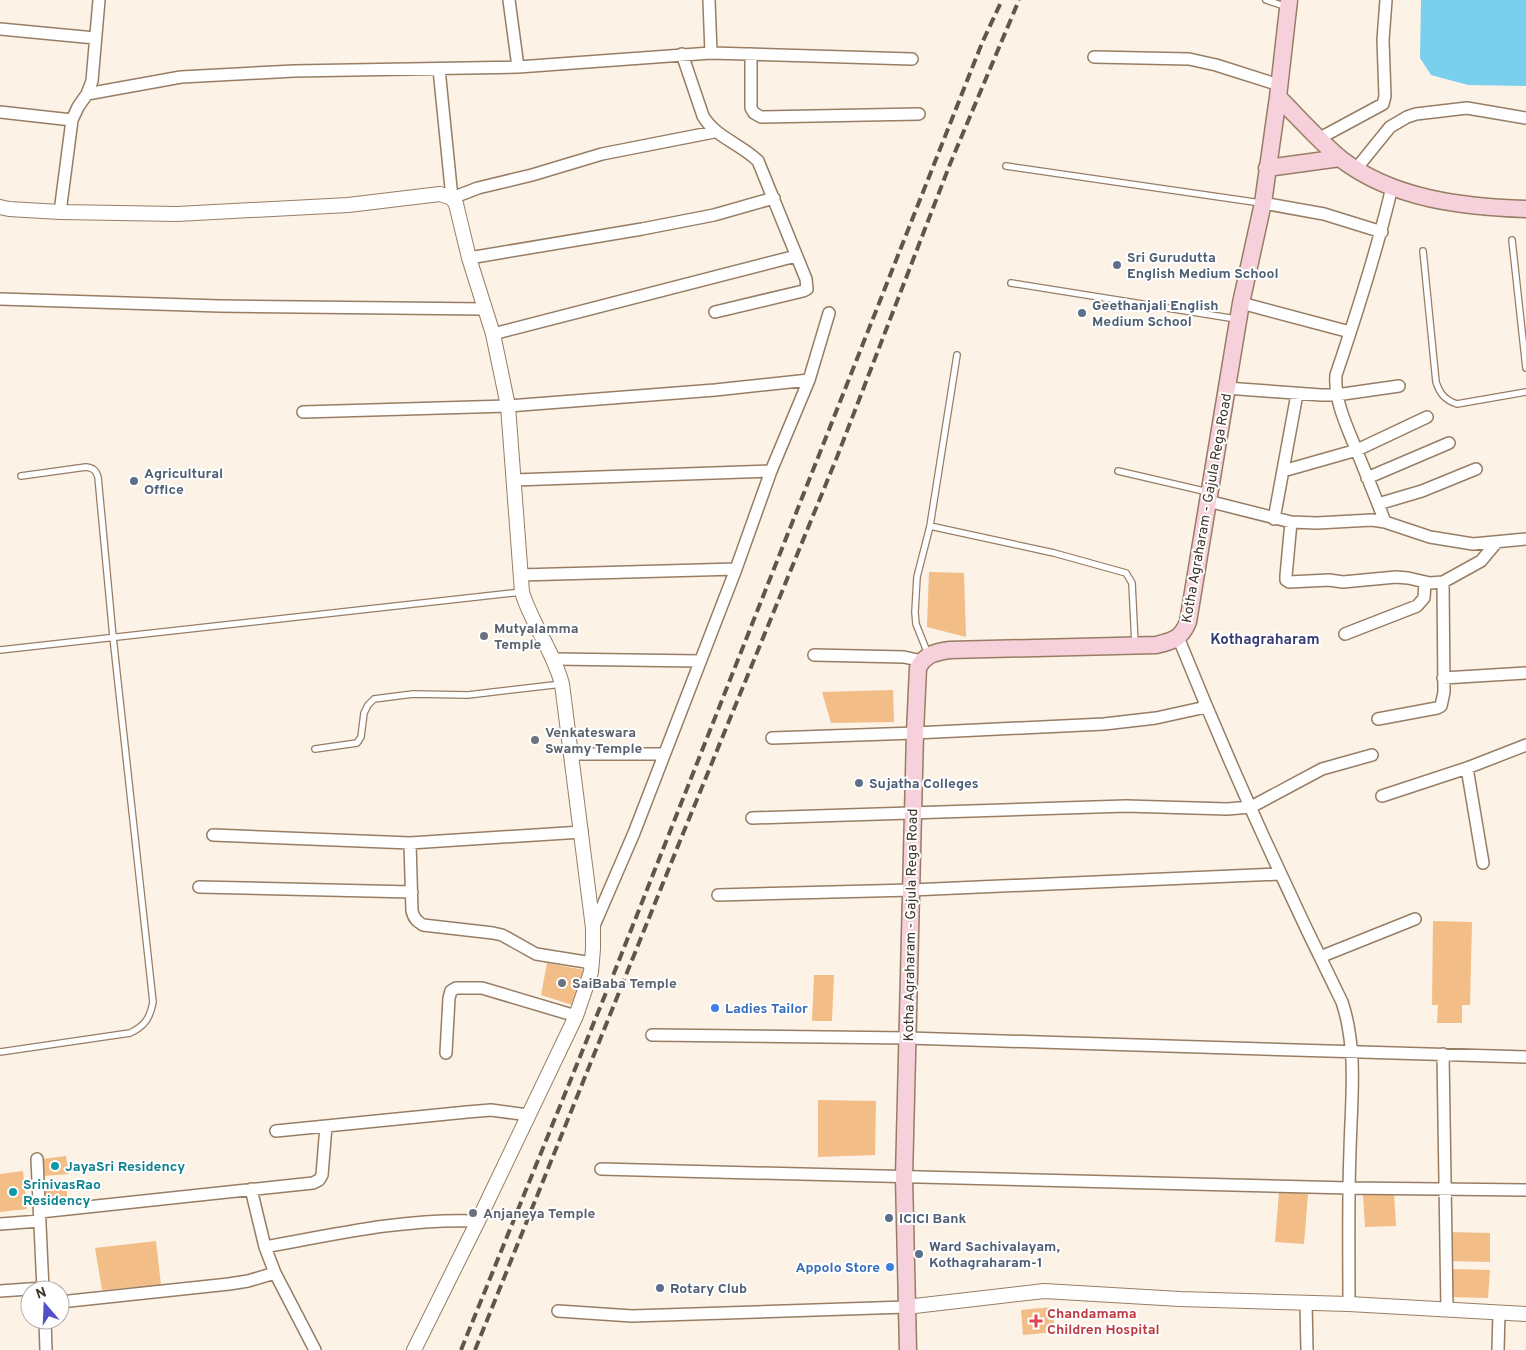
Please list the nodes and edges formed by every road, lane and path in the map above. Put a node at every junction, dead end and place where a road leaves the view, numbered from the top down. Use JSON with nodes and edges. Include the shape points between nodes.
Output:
{"nodes":[{"id":1,"x":99,"y":0,"type":"edge"},
{"id":2,"x":509,"y":0,"type":"edge"},
{"id":3,"x":709,"y":0,"type":"edge"},
{"id":4,"x":1266,"y":0,"type":"edge"},
{"id":5,"x":1386,"y":0,"type":"edge"},
{"id":6,"x":1288,"y":3,"type":"edge"},
{"id":7,"x":0,"y":29,"type":"edge"},
{"id":8,"x":95,"y":38,"type":"junction"},
{"id":9,"x":711,"y":52,"type":"junction"},
{"id":10,"x":682,"y":54,"type":"junction"},
{"id":11,"x":752,"y":54,"type":"junction"},
{"id":12,"x":1094,"y":57,"type":"dead end"},
{"id":13,"x":912,"y":59,"type":"dead end"},
{"id":14,"x":518,"y":67,"type":"junction"},
{"id":15,"x":439,"y":69,"type":"junction"},
{"id":16,"x":1278,"y":91,"type":"junction"},
{"id":17,"x":87,"y":94,"type":"junction"},
{"id":18,"x":0,"y":112,"type":"edge"},
{"id":19,"x":919,"y":114,"type":"dead end"},
{"id":20,"x":1526,"y":118,"type":"edge"},
{"id":21,"x":72,"y":120,"type":"junction"},
{"id":22,"x":714,"y":132,"type":"junction"},
{"id":23,"x":1320,"y":138,"type":"junction"},
{"id":24,"x":1340,"y":158,"type":"junction"},
{"id":25,"x":1006,"y":166,"type":"dead end"},
{"id":26,"x":1267,"y":168,"type":"junction"},
{"id":27,"x":1356,"y":169,"type":"junction"},
{"id":28,"x":1392,"y":187,"type":"junction"},
{"id":29,"x":452,"y":198,"type":"junction"},
{"id":30,"x":774,"y":198,"type":"junction"},
{"id":31,"x":1263,"y":203,"type":"junction"},
{"id":32,"x":0,"y":207,"type":"edge"},
{"id":33,"x":1526,"y":209,"type":"edge"},
{"id":34,"x":60,"y":212,"type":"junction"},
{"id":35,"x":1382,"y":232,"type":"junction"},
{"id":36,"x":1512,"y":240,"type":"dead end"},
{"id":37,"x":1422,"y":251,"type":"dead end"},
{"id":38,"x":796,"y":256,"type":"junction"},
{"id":39,"x":470,"y":258,"type":"junction"},
{"id":40,"x":1011,"y":283,"type":"dead end"},
{"id":41,"x":0,"y":299,"type":"edge"},
{"id":42,"x":485,"y":309,"type":"junction"},
{"id":43,"x":1239,"y":311,"type":"junction"},
{"id":44,"x":716,"y":312,"type":"dead end"},
{"id":45,"x":829,"y":313,"type":"dead end"},
{"id":46,"x":1350,"y":332,"type":"junction"},
{"id":47,"x":493,"y":334,"type":"junction"},
{"id":48,"x":957,"y":355,"type":"dead end"},
{"id":49,"x":1526,"y":368,"type":"edge"},
{"id":50,"x":809,"y":380,"type":"junction"},
{"id":51,"x":1398,"y":386,"type":"dead end"},
{"id":52,"x":1226,"y":388,"type":"junction"},
{"id":53,"x":1526,"y":392,"type":"edge"},
{"id":54,"x":1297,"y":394,"type":"junction"},
{"id":55,"x":1336,"y":395,"type":"junction"},
{"id":56,"x":508,"y":406,"type":"junction"},
{"id":57,"x":302,"y":412,"type":"dead end"},
{"id":58,"x":1427,"y":417,"type":"dead end"},
{"id":59,"x":1449,"y":443,"type":"dead end"},
{"id":60,"x":1357,"y":450,"type":"junction"},
{"id":61,"x":1476,"y":469,"type":"dead end"},
{"id":62,"x":771,"y":471,"type":"junction"},
{"id":63,"x":1118,"y":471,"type":"dead end"},
{"id":64,"x":1283,"y":471,"type":"junction"},
{"id":65,"x":21,"y":476,"type":"dead end"},
{"id":66,"x":1368,"y":478,"type":"junction"},
{"id":67,"x":514,"y":480,"type":"junction"},
{"id":68,"x":1209,"y":496,"type":"junction"},
{"id":69,"x":1378,"y":504,"type":"junction"},
{"id":70,"x":1274,"y":519,"type":"junction"},
{"id":71,"x":1291,"y":522,"type":"junction"},
{"id":72,"x":1385,"y":522,"type":"junction"},
{"id":73,"x":930,"y":526,"type":"junction"},
{"id":74,"x":1526,"y":540,"type":"edge"},
{"id":75,"x":1496,"y":543,"type":"junction"},
{"id":76,"x":736,"y":569,"type":"junction"},
{"id":77,"x":520,"y":575,"type":"junction"},
{"id":78,"x":1425,"y":582,"type":"junction"},
{"id":79,"x":1443,"y":582,"type":"junction"},
{"id":80,"x":522,"y":592,"type":"junction"},
{"id":81,"x":1345,"y":634,"type":"dead end"},
{"id":82,"x":114,"y":637,"type":"junction"},
{"id":83,"x":1178,"y":637,"type":"junction"},
{"id":84,"x":1135,"y":646,"type":"junction"},
{"id":85,"x":0,"y":650,"type":"edge"},
{"id":86,"x":814,"y":655,"type":"dead end"},
{"id":87,"x":925,"y":658,"type":"junction"},
{"id":88,"x":554,"y":659,"type":"junction"},
{"id":89,"x":700,"y":661,"type":"junction"},
{"id":90,"x":1526,"y":673,"type":"edge"},
{"id":91,"x":1443,"y":678,"type":"junction"},
{"id":92,"x":562,"y":684,"type":"junction"},
{"id":93,"x":1206,"y":707,"type":"junction"},
{"id":94,"x":1378,"y":719,"type":"dead end"},
{"id":95,"x":915,"y":733,"type":"junction"},
{"id":96,"x":772,"y":738,"type":"dead end"},
{"id":97,"x":1526,"y":745,"type":"edge"},
{"id":98,"x":315,"y":749,"type":"dead end"},
{"id":99,"x":572,"y":754,"type":"junction"},
{"id":100,"x":664,"y":754,"type":"junction"},
{"id":101,"x":1372,"y":755,"type":"dead end"},
{"id":102,"x":1467,"y":768,"type":"junction"},
{"id":103,"x":1382,"y":796,"type":"dead end"},
{"id":104,"x":1251,"y":808,"type":"junction"},
{"id":105,"x":913,"y":814,"type":"junction"},
{"id":106,"x":752,"y":818,"type":"dead end"},
{"id":107,"x":582,"y":832,"type":"junction"},
{"id":108,"x":214,"y":835,"type":"dead end"},
{"id":109,"x":410,"y":843,"type":"junction"},
{"id":110,"x":1483,"y":863,"type":"dead end"},
{"id":111,"x":1280,"y":874,"type":"junction"},
{"id":112,"x":199,"y":887,"type":"dead end"},
{"id":113,"x":911,"y":890,"type":"junction"},
{"id":114,"x":412,"y":892,"type":"junction"},
{"id":115,"x":718,"y":895,"type":"dead end"},
{"id":116,"x":1415,"y":919,"type":"dead end"},
{"id":117,"x":593,"y":928,"type":"junction"},
{"id":118,"x":1320,"y":957,"type":"junction"},
{"id":119,"x":592,"y":963,"type":"junction"},
{"id":120,"x":576,"y":1016,"type":"junction"},
{"id":121,"x":652,"y":1035,"type":"dead end"},
{"id":122,"x":908,"y":1038,"type":"junction"},
{"id":123,"x":1352,"y":1051,"type":"junction"},
{"id":124,"x":0,"y":1052,"type":"edge"},
{"id":125,"x":446,"y":1053,"type":"dead end"},
{"id":126,"x":1443,"y":1054,"type":"junction"},
{"id":127,"x":1526,"y":1057,"type":"edge"},
{"id":128,"x":528,"y":1115,"type":"junction"},
{"id":129,"x":326,"y":1126,"type":"junction"},
{"id":130,"x":276,"y":1131,"type":"dead end"},
{"id":131,"x":38,"y":1159,"type":"dead end"},
{"id":132,"x":602,"y":1169,"type":"dead end"},
{"id":133,"x":904,"y":1177,"type":"junction"},
{"id":134,"x":1349,"y":1188,"type":"junction"},
{"id":135,"x":251,"y":1189,"type":"junction"},
{"id":136,"x":1445,"y":1189,"type":"junction"},
{"id":137,"x":1526,"y":1190,"type":"edge"},
{"id":138,"x":40,"y":1216,"type":"junction"},
{"id":139,"x":478,"y":1221,"type":"junction"},
{"id":140,"x":0,"y":1224,"type":"edge"},
{"id":141,"x":265,"y":1248,"type":"junction"},
{"id":142,"x":275,"y":1273,"type":"junction"},
{"id":143,"x":43,"y":1280,"type":"edge"},
{"id":144,"x":20,"y":1290,"type":"edge"},
{"id":145,"x":0,"y":1291,"type":"edge"},
{"id":146,"x":70,"y":1301,"type":"edge"},
{"id":147,"x":1306,"y":1303,"type":"junction"},
{"id":148,"x":1349,"y":1304,"type":"junction"},
{"id":149,"x":906,"y":1307,"type":"junction"},
{"id":150,"x":1447,"y":1309,"type":"junction"},
{"id":151,"x":558,"y":1312,"type":"dead end"},
{"id":152,"x":1499,"y":1312,"type":"junction"},
{"id":153,"x":1526,"y":1314,"type":"edge"},
{"id":154,"x":45,"y":1330,"type":"edge"},
{"id":155,"x":46,"y":1350,"type":"edge"},
{"id":156,"x":314,"y":1350,"type":"edge"},
{"id":157,"x":414,"y":1350,"type":"edge"},
{"id":158,"x":908,"y":1350,"type":"edge"},
{"id":159,"x":1307,"y":1350,"type":"edge"},
{"id":160,"x":1498,"y":1350,"type":"edge"}],
"edges":[{"from":1,"to":8,"type":"street"},
{"from":2,"to":14,"type":"street"},
{"from":3,"to":9,"type":"street"},
{"from":4,"to":6,"type":"lane"},
{"from":5,"to":23,"type":"street","via":[[1383,104]]},
{"from":6,"to":16,"type":"main road","name":"Kotha Agraharam - Gajula Rega Road"},
{"from":7,"to":8,"type":"street"},
{"from":8,"to":17,"type":"street","via":[[92,81]]},
{"from":9,"to":10,"type":"street"},
{"from":9,"to":11,"type":"street"},
{"from":10,"to":14,"type":"street"},
{"from":10,"to":22,"type":"street","via":[[703,116]]},
{"from":11,"to":13,"type":"street"},
{"from":11,"to":19,"type":"street","via":[[751,108],[761,117]]},
{"from":12,"to":16,"type":"street","via":[[1189,59],[1216,65]]},
{"from":14,"to":15,"type":"street"},
{"from":15,"to":17,"type":"street","via":[[181,77]]},
{"from":15,"to":29,"type":"street"},
{"from":16,"to":23,"type":"main road"},
{"from":16,"to":26,"type":"main road","name":"Kotha Agraharam - Gajula Rega Road"},
{"from":17,"to":21,"type":"street"},
{"from":18,"to":21,"type":"street"},
{"from":20,"to":27,"type":"street","via":[[1467,108],[1407,116],[1390,128]]},
{"from":21,"to":34,"type":"street"},
{"from":22,"to":29,"type":"street","via":[[602,154]]},
{"from":22,"to":30,"type":"street","via":[[748,151],[758,161]]},
{"from":23,"to":24,"type":"main road"},
{"from":24,"to":26,"type":"main road"},
{"from":24,"to":27,"type":"main road"},
{"from":25,"to":31,"type":"lane"},
{"from":26,"to":31,"type":"main road","name":"Kotha Agraharam - Gajula Rega Road"},
{"from":27,"to":28,"type":"main road"},
{"from":28,"to":33,"type":"main road","via":[[1438,200]]},
{"from":28,"to":35,"type":"street"},
{"from":29,"to":34,"type":"street","via":[[440,194],[348,205],[177,214]]},
{"from":29,"to":39,"type":"street"},
{"from":30,"to":38,"type":"street"},
{"from":30,"to":39,"type":"street","via":[[714,215]]},
{"from":31,"to":35,"type":"street","via":[[1324,214]]},
{"from":31,"to":43,"type":"main road","name":"Kotha Agraharam - Gajula Rega Road"},
{"from":32,"to":34,"type":"street"},
{"from":35,"to":46,"type":"street"},
{"from":36,"to":49,"type":"lane"},
{"from":37,"to":53,"type":"lane","via":[[1439,391],[1457,404]]},
{"from":38,"to":44,"type":"street","via":[[806,279],[806,289]]},
{"from":38,"to":47,"type":"street"},
{"from":39,"to":42,"type":"street"},
{"from":40,"to":43,"type":"lane"},
{"from":41,"to":42,"type":"street"},
{"from":42,"to":47,"type":"street"},
{"from":43,"to":46,"type":"street"},
{"from":43,"to":52,"type":"main road","name":"Kotha Agraharam - Gajula Rega Road"},
{"from":45,"to":50,"type":"street"},
{"from":46,"to":55,"type":"street","via":[[1336,375]]},
{"from":47,"to":56,"type":"street"},
{"from":48,"to":73,"type":"lane"},
{"from":50,"to":56,"type":"street"},
{"from":50,"to":62,"type":"street"},
{"from":51,"to":55,"type":"street"},
{"from":52,"to":54,"type":"street"},
{"from":52,"to":68,"type":"main road","name":"Kotha Agraharam - Gajula Rega Road"},
{"from":54,"to":55,"type":"street"},
{"from":54,"to":64,"type":"street"},
{"from":55,"to":60,"type":"street"},
{"from":56,"to":57,"type":"street"},
{"from":56,"to":67,"type":"street"},
{"from":58,"to":60,"type":"street"},
{"from":59,"to":66,"type":"street"},
{"from":60,"to":64,"type":"street"},
{"from":60,"to":66,"type":"street"},
{"from":61,"to":69,"type":"street","via":[[1422,491]]},
{"from":62,"to":67,"type":"street"},
{"from":62,"to":76,"type":"street"},
{"from":63,"to":68,"type":"lane"},
{"from":64,"to":70,"type":"street"},
{"from":65,"to":82,"type":"lane","via":[[86,467],[96,471]]},
{"from":66,"to":69,"type":"street"},
{"from":67,"to":77,"type":"street"},
{"from":68,"to":70,"type":"street"},
{"from":68,"to":83,"type":"main road","name":"Kotha Agraharam - Gajula Rega Road","via":[[1188,622]]},
{"from":69,"to":72,"type":"street"},
{"from":70,"to":71,"type":"street"},
{"from":71,"to":72,"type":"street"},
{"from":71,"to":78,"type":"street","via":[[1286,576],[1289,582],[1343,582],[1396,577]]},
{"from":72,"to":75,"type":"street","via":[[1450,542]]},
{"from":73,"to":84,"type":"lane","via":[[1054,553],[1126,573],[1132,583]]},
{"from":73,"to":87,"type":"lane","via":[[917,577],[915,612]]},
{"from":74,"to":75,"type":"street"},
{"from":75,"to":79,"type":"street","via":[[1481,561]]},
{"from":76,"to":77,"type":"street"},
{"from":76,"to":89,"type":"street"},
{"from":77,"to":80,"type":"street"},
{"from":78,"to":79,"type":"street"},
{"from":78,"to":81,"type":"street","via":[[1424,598],[1417,606]]},
{"from":79,"to":91,"type":"street"},
{"from":80,"to":82,"type":"lane"},
{"from":80,"to":88,"type":"street","via":[[528,611]]},
{"from":82,"to":85,"type":"lane"},
{"from":82,"to":124,"type":"lane","via":[[151,1012],[148,1021],[130,1033]]},
{"from":83,"to":84,"type":"main road","name":"Kotha Agraharam - Gajula Rega Road","via":[[1156,645]]},
{"from":83,"to":93,"type":"street"},
{"from":84,"to":87,"type":"main road","name":"Kotha Agraharam - Gajula Rega Road","via":[[950,650]]},
{"from":86,"to":87,"type":"street"},
{"from":87,"to":95,"type":"main road","name":"Kotha Agraharam - Gajula Rega Road","via":[[918,668]]},
{"from":88,"to":89,"type":"street"},
{"from":88,"to":92,"type":"street"},
{"from":89,"to":100,"type":"street"},
{"from":90,"to":91,"type":"street"},
{"from":91,"to":94,"type":"street","via":[[1441,706]]},
{"from":92,"to":98,"type":"lane","via":[[468,696],[413,694],[374,699],[364,713],[361,738],[357,743]]},
{"from":92,"to":99,"type":"street"},
{"from":93,"to":95,"type":"street","via":[[1156,718],[1104,724]]},
{"from":93,"to":104,"type":"street"},
{"from":95,"to":96,"type":"street"},
{"from":95,"to":105,"type":"main road","name":"Kotha Agraharam - Gajula Rega Road"},
{"from":97,"to":102,"type":"street"},
{"from":99,"to":100,"type":"street"},
{"from":99,"to":107,"type":"street"},
{"from":100,"to":117,"type":"street"},
{"from":101,"to":104,"type":"street","via":[[1317,772]]},
{"from":102,"to":103,"type":"street"},
{"from":102,"to":110,"type":"street"},
{"from":104,"to":105,"type":"street","via":[[1126,806]]},
{"from":104,"to":111,"type":"street"},
{"from":105,"to":106,"type":"street"},
{"from":105,"to":113,"type":"main road","name":"Kotha Agraharam - Gajula Rega Road"},
{"from":107,"to":109,"type":"street"},
{"from":107,"to":117,"type":"street"},
{"from":108,"to":109,"type":"street"},
{"from":109,"to":114,"type":"street"},
{"from":111,"to":113,"type":"street"},
{"from":111,"to":118,"type":"street"},
{"from":112,"to":114,"type":"street"},
{"from":113,"to":115,"type":"street"},
{"from":113,"to":122,"type":"main road","name":"Kotha Agraharam - Gajula Rega Road"},
{"from":114,"to":119,"type":"street","via":[[414,917],[423,925],[502,935],[536,954]]},
{"from":116,"to":118,"type":"street"},
{"from":117,"to":119,"type":"street"},
{"from":118,"to":123,"type":"street","via":[[1342,1002]]},
{"from":119,"to":120,"type":"street"},
{"from":120,"to":125,"type":"street","via":[[482,988],[456,988],[449,998]]},
{"from":120,"to":128,"type":"street"},
{"from":121,"to":122,"type":"street"},
{"from":122,"to":123,"type":"street"},
{"from":122,"to":133,"type":"main road","name":"Kotha Agraharam - Gajula Rega Road"},
{"from":123,"to":126,"type":"street"},
{"from":123,"to":134,"type":"street"},
{"from":126,"to":127,"type":"street"},
{"from":126,"to":136,"type":"street"},
{"from":128,"to":129,"type":"street","via":[[491,1110]]},
{"from":128,"to":139,"type":"street"},
{"from":129,"to":130,"type":"street"},
{"from":129,"to":135,"type":"street","via":[[319,1180]]},
{"from":131,"to":138,"type":"street"},
{"from":132,"to":133,"type":"street"},
{"from":133,"to":134,"type":"street"},
{"from":133,"to":149,"type":"main road","name":"Kotha Agraharam - Gajula Rega Road"},
{"from":134,"to":136,"type":"street"},
{"from":134,"to":148,"type":"street"},
{"from":135,"to":138,"type":"street"},
{"from":135,"to":141,"type":"street"},
{"from":136,"to":137,"type":"street"},
{"from":136,"to":150,"type":"street"},
{"from":138,"to":140,"type":"street"},
{"from":138,"to":143,"type":"street"},
{"from":139,"to":141,"type":"street","via":[[417,1222]]},
{"from":139,"to":157,"type":"street"},
{"from":141,"to":142,"type":"street"},
{"from":142,"to":146,"type":"street","via":[[229,1284]]},
{"from":142,"to":156,"type":"street"},
{"from":144,"to":145,"type":"street"},
{"from":147,"to":148,"type":"street"},
{"from":147,"to":149,"type":"street","via":[[1044,1291]]},
{"from":147,"to":159,"type":"street"},
{"from":148,"to":150,"type":"street"},
{"from":149,"to":151,"type":"street","via":[[632,1316]]},
{"from":149,"to":158,"type":"main road","name":"Kotha Agraharam - Gajula Rega Road"},
{"from":150,"to":152,"type":"street"},
{"from":152,"to":153,"type":"street"},
{"from":152,"to":160,"type":"street"},
{"from":154,"to":155,"type":"street"}]}
